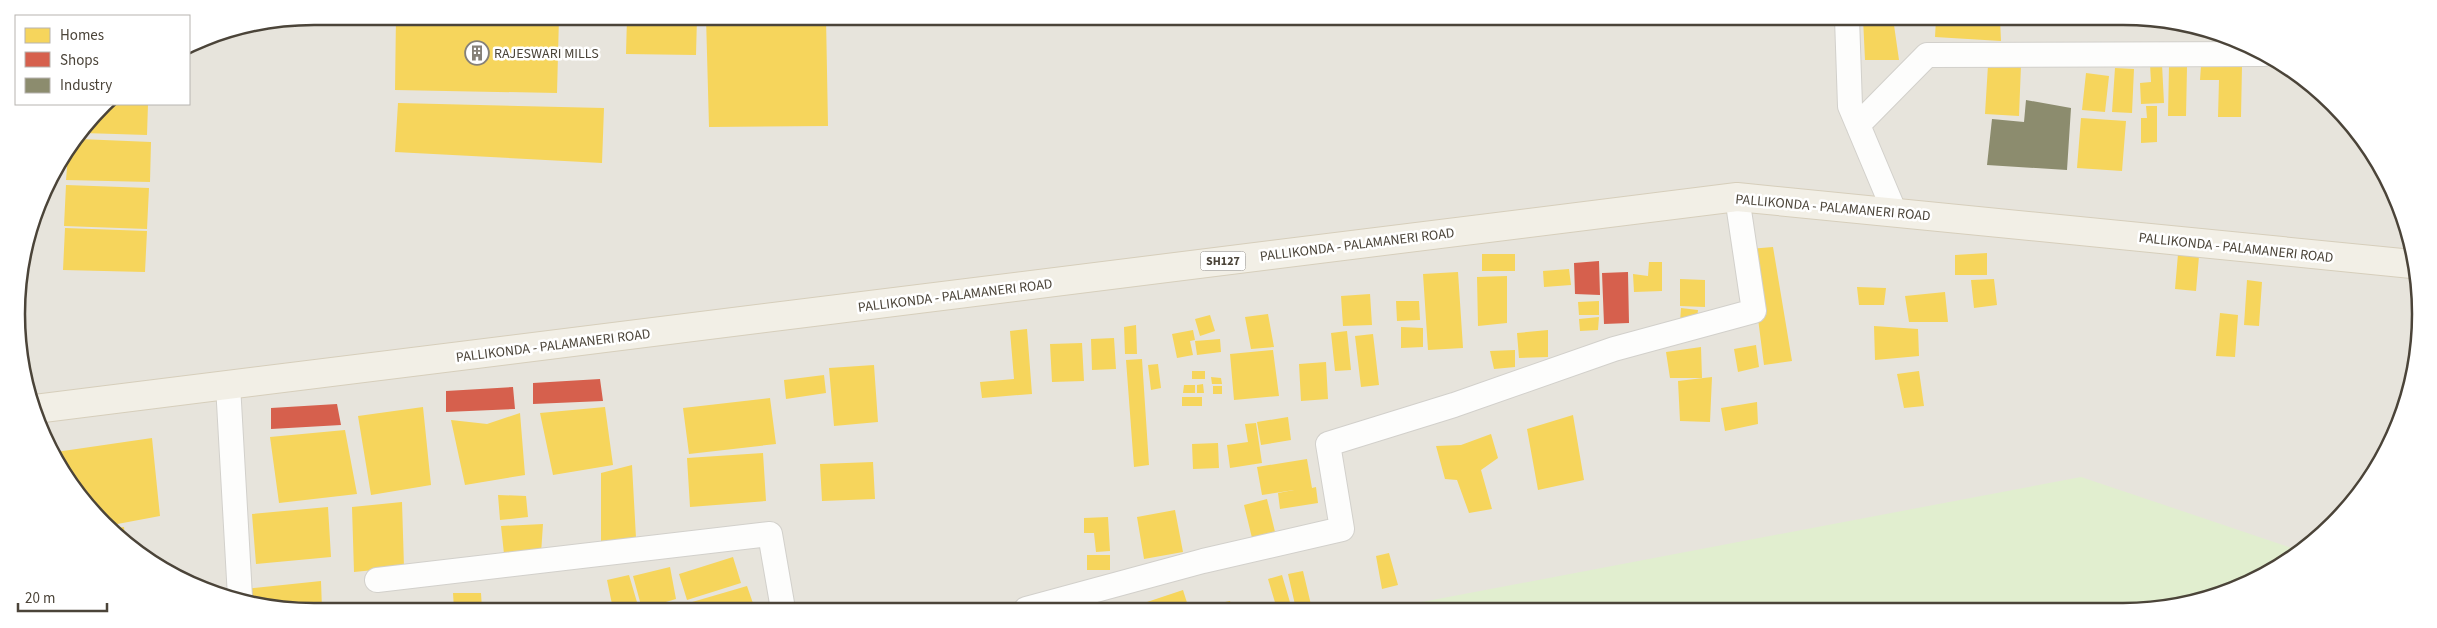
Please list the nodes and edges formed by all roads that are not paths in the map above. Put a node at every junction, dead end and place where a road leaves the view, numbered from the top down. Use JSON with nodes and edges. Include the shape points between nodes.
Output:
{"nodes":[{"id":1,"x":1847,"y":25,"type":"edge"},
{"id":2,"x":2249,"y":54,"type":"edge"},
{"id":3,"x":1858,"y":125,"type":"junction"},
{"id":4,"x":1737,"y":197,"type":"junction"},
{"id":5,"x":1895,"y":213,"type":"junction"},
{"id":6,"x":2407,"y":264,"type":"edge"},
{"id":7,"x":228,"y":385,"type":"junction"},
{"id":8,"x":41,"y":408,"type":"edge"},
{"id":9,"x":377,"y":580,"type":"dead end"},
{"id":10,"x":240,"y":593,"type":"edge"},
{"id":11,"x":782,"y":603,"type":"edge"},
{"id":12,"x":1048,"y":603,"type":"edge"}],
"edges":[{"from":1,"to":3,"type":"street","via":[[1850,106]]},
{"from":2,"to":3,"type":"street","via":[[1927,55]]},
{"from":3,"to":5,"type":"street"},
{"from":4,"to":5,"type":"main road","name":"PALLIKONDA - PALAMANERI ROAD","number":"SH127"},
{"from":4,"to":7,"type":"main road","name":"PALLIKONDA - PALAMANERI ROAD","number":"SH127"},
{"from":4,"to":12,"type":"street","via":[[1754,311],[1614,349],[1454,405],[1328,444],[1342,529],[1203,561]]},
{"from":5,"to":6,"type":"main road","name":"PALLIKONDA - PALAMANERI ROAD","number":"SH127"},
{"from":7,"to":8,"type":"main road","name":"PALLIKONDA - PALAMANERI ROAD","number":"SH127"},
{"from":7,"to":10,"type":"street"},
{"from":9,"to":11,"type":"street","via":[[770,534]]}]}
